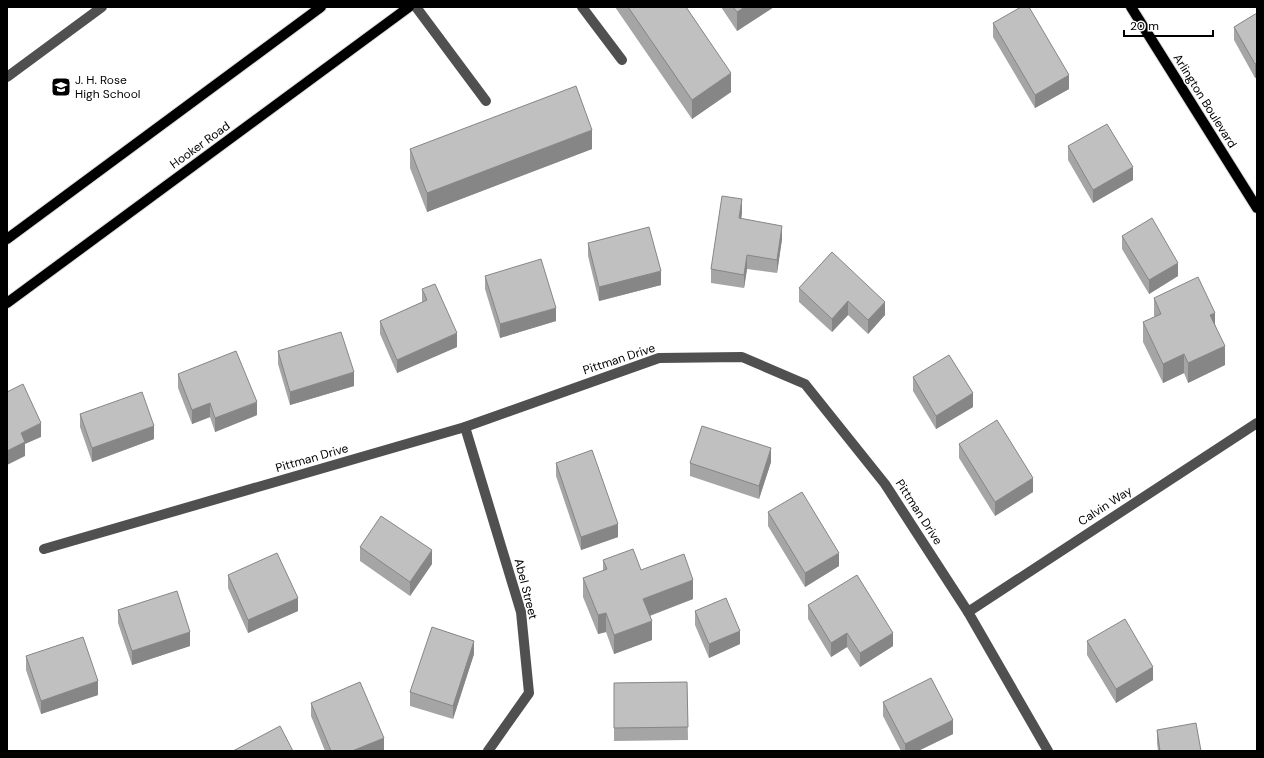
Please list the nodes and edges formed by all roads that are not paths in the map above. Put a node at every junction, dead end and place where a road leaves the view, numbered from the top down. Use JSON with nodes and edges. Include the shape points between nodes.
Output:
{"nodes":[{"id":1,"x":102,"y":7,"type":"edge"},
{"id":2,"x":321,"y":7,"type":"edge"},
{"id":3,"x":408,"y":7,"type":"edge"},
{"id":4,"x":416,"y":7,"type":"edge"},
{"id":5,"x":582,"y":7,"type":"edge"},
{"id":6,"x":1131,"y":7,"type":"edge"},
{"id":7,"x":622,"y":60,"type":"dead end"},
{"id":8,"x":7,"y":77,"type":"edge"},
{"id":9,"x":486,"y":101,"type":"dead end"},
{"id":10,"x":1257,"y":208,"type":"edge"},
{"id":11,"x":7,"y":239,"type":"edge"},
{"id":12,"x":7,"y":303,"type":"edge"},
{"id":13,"x":1257,"y":423,"type":"edge"},
{"id":14,"x":464,"y":427,"type":"junction"},
{"id":15,"x":44,"y":549,"type":"dead end"},
{"id":16,"x":968,"y":612,"type":"junction"},
{"id":17,"x":488,"y":751,"type":"edge"},
{"id":18,"x":1048,"y":751,"type":"edge"}],
"edges":[{"from":1,"to":8,"type":"street"},
{"from":2,"to":11,"type":"main road"},
{"from":3,"to":12,"type":"main road","name":"Hooker Road"},
{"from":4,"to":9,"type":"street"},
{"from":5,"to":7,"type":"street"},
{"from":6,"to":10,"type":"main road","name":"Arlington Boulevard"},
{"from":13,"to":16,"type":"street","name":"Calvin Way"},
{"from":14,"to":15,"type":"street","name":"Pittman Drive"},
{"from":14,"to":16,"type":"street","name":"Pittman Drive","via":[[659,358],[742,357],[806,384],[885,484]]},
{"from":14,"to":17,"type":"street","name":"Abel Street","via":[[521,612],[529,693]]},
{"from":16,"to":18,"type":"street","name":"Pittman Drive"}]}
